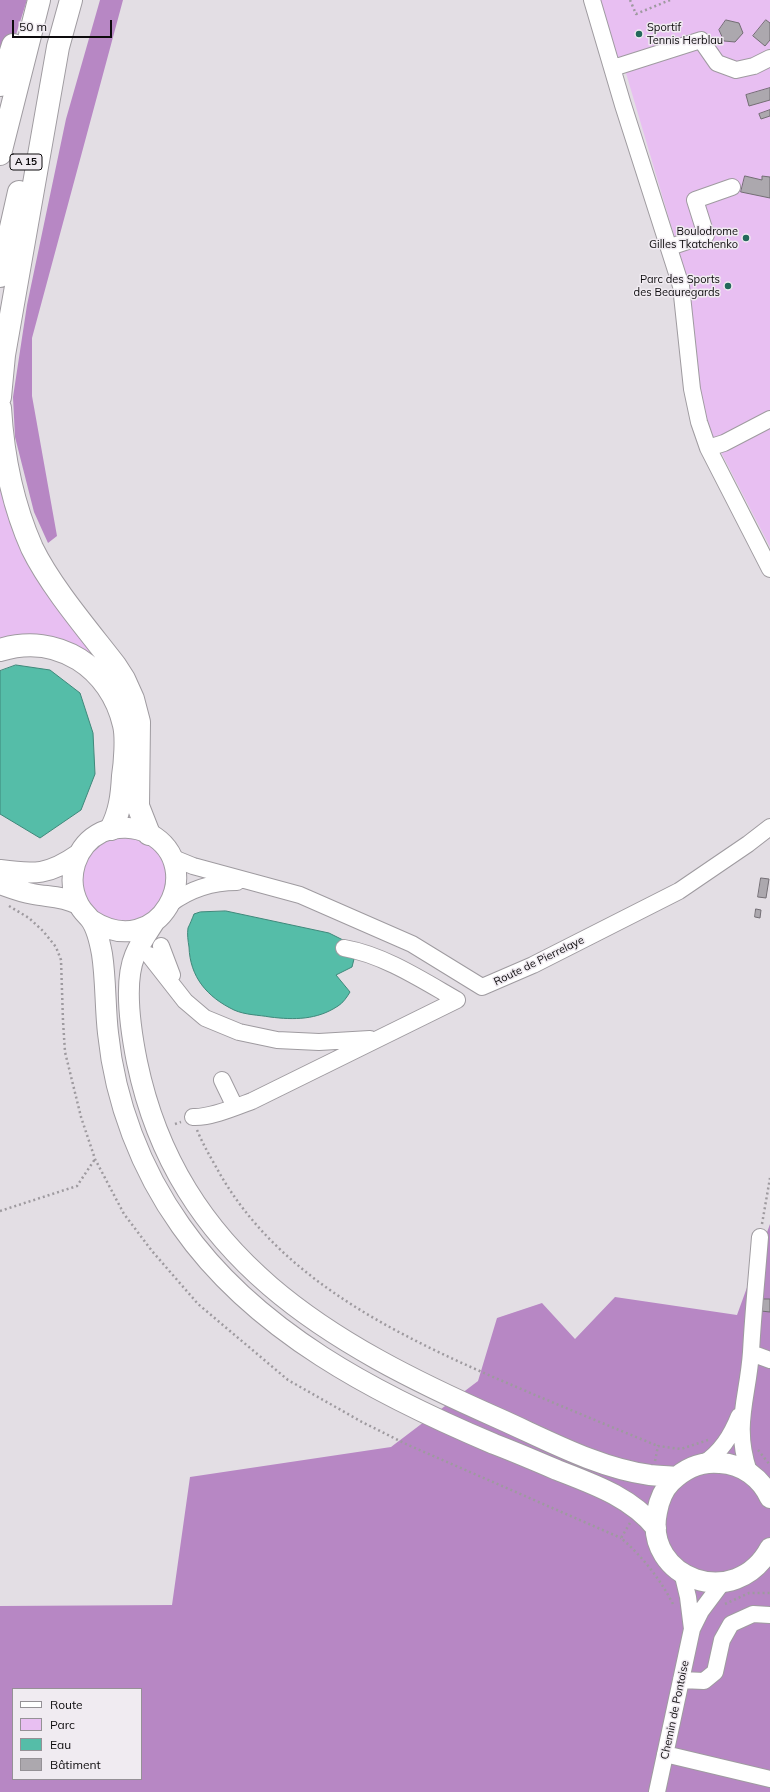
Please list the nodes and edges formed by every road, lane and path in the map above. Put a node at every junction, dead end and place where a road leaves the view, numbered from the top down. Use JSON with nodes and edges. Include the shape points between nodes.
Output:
{"nodes":[{"id":1,"x":27,"y":0,"type":"edge"},
{"id":2,"x":38,"y":0,"type":"edge"},
{"id":3,"x":71,"y":0,"type":"edge"},
{"id":4,"x":592,"y":0,"type":"edge"},
{"id":5,"x":630,"y":0,"type":"edge"},
{"id":6,"x":670,"y":0,"type":"edge"},
{"id":7,"x":57,"y":50,"type":"junction"},
{"id":8,"x":770,"y":58,"type":"edge"},
{"id":9,"x":613,"y":68,"type":"junction"},
{"id":10,"x":0,"y":85,"type":"edge"},
{"id":11,"x":0,"y":154,"type":"edge"},
{"id":12,"x":732,"y":187,"type":"dead end"},
{"id":13,"x":670,"y":247,"type":"junction"},
{"id":14,"x":0,"y":276,"type":"edge"},
{"id":15,"x":0,"y":397,"type":"edge"},
{"id":16,"x":0,"y":408,"type":"edge"},
{"id":17,"x":770,"y":419,"type":"edge"},
{"id":18,"x":708,"y":448,"type":"junction"},
{"id":19,"x":770,"y":568,"type":"edge"},
{"id":20,"x":0,"y":650,"type":"edge"},
{"id":21,"x":770,"y":827,"type":"edge"},
{"id":22,"x":111,"y":829,"type":"junction"},
{"id":23,"x":149,"y":834,"type":"junction"},
{"id":24,"x":79,"y":854,"type":"junction"},
{"id":25,"x":171,"y":857,"type":"junction"},
{"id":26,"x":0,"y":870,"type":"edge"},
{"id":27,"x":254,"y":882,"type":"junction"},
{"id":28,"x":0,"y":884,"type":"edge"},
{"id":29,"x":78,"y":904,"type":"junction"},
{"id":30,"x":170,"y":904,"type":"junction"},
{"id":31,"x":92,"y":920,"type":"junction"},
{"id":32,"x":156,"y":921,"type":"junction"},
{"id":33,"x":344,"y":948,"type":"dead end"},
{"id":34,"x":155,"y":950,"type":"dead end"},
{"id":35,"x":377,"y":1039,"type":"junction"},
{"id":36,"x":222,"y":1080,"type":"dead end"},
{"id":37,"x":235,"y":1107,"type":"junction"},
{"id":38,"x":193,"y":1117,"type":"joint"},
{"id":39,"x":95,"y":1159,"type":"dead end"},
{"id":40,"x":770,"y":1178,"type":"edge"},
{"id":41,"x":0,"y":1211,"type":"edge"},
{"id":42,"x":760,"y":1237,"type":"joint"},
{"id":43,"x":751,"y":1353,"type":"junction"},
{"id":44,"x":770,"y":1360,"type":"edge"},
{"id":45,"x":742,"y":1411,"type":"junction"},
{"id":46,"x":658,"y":1446,"type":"dead end"},
{"id":47,"x":703,"y":1464,"type":"junction"},
{"id":48,"x":749,"y":1472,"type":"junction"},
{"id":49,"x":676,"y":1477,"type":"junction"},
{"id":50,"x":770,"y":1498,"type":"edge"},
{"id":51,"x":656,"y":1528,"type":"junction"},
{"id":52,"x":770,"y":1548,"type":"edge"},
{"id":53,"x":764,"y":1563,"type":"edge"},
{"id":54,"x":682,"y":1572,"type":"junction"},
{"id":55,"x":722,"y":1582,"type":"junction"},
{"id":56,"x":770,"y":1615,"type":"edge"},
{"id":57,"x":692,"y":1629,"type":"junction"},
{"id":58,"x":681,"y":1680,"type":"junction"},
{"id":59,"x":665,"y":1754,"type":"junction"},
{"id":60,"x":770,"y":1779,"type":"edge"},
{"id":61,"x":658,"y":1792,"type":"edge"}],
"edges":[{"from":1,"to":10,"type":"highway"},
{"from":2,"to":11,"type":"highway","number":"A 15"},
{"from":3,"to":7,"type":"highway","number":"A 15"},
{"from":4,"to":9,"type":"street"},
{"from":5,"to":6,"type":"path","via":[[636,14]]},
{"from":7,"to":14,"type":"highway","number":"A 15","via":[[25,165]]},
{"from":7,"to":15,"type":"highway","via":[[4,355]]},
{"from":8,"to":9,"type":"street","via":[[754,66],[736,70],[717,63],[702,40]]},
{"from":9,"to":13,"type":"street"},
{"from":12,"to":13,"type":"street","via":[[695,200],[706,235]]},
{"from":13,"to":18,"type":"street","via":[[681,286],[692,389]]},
{"from":16,"to":23,"type":"highway","via":[[9,480],[15,504],[33,549],[45,571],[115,665],[133,699],[139,722],[138,806]]},
{"from":17,"to":18,"type":"street"},
{"from":18,"to":19,"type":"street"},
{"from":20,"to":22,"type":"highway","via":[[35,645],[69,652],[88,665],[105,682],[125,726],[121,804]]},
{"from":21,"to":27,"type":"street","name":"Route de Pierrelaye","via":[[679,891],[533,965],[482,987],[412,944],[300,895]]},
{"from":22,"to":23,"type":"main road","via":[[124,827]]},
{"from":22,"to":24,"type":"main road","via":[[90,840]]},
{"from":23,"to":25,"type":"main road","via":[[162,844]]},
{"from":24,"to":26,"type":"main road","via":[[48,871],[37,873]]},
{"from":24,"to":29,"type":"main road","via":[[72,874]]},
{"from":25,"to":27,"type":"street","name":"Route de Pierrelaye","via":[[193,866]]},
{"from":25,"to":30,"type":"main road","via":[[176,881]]},
{"from":27,"to":30,"type":"street","name":"Route de Pierrelaye","via":[[208,884],[179,897]]},
{"from":28,"to":29,"type":"main road","via":[[33,894],[66,898]]},
{"from":29,"to":31,"type":"main road"},
{"from":30,"to":32,"type":"main road"},
{"from":31,"to":32,"type":"main road","via":[[113,931],[126,932],[140,930]]},
{"from":31,"to":51,"type":"main road","via":[[102,951],[111,1058],[126,1116],[142,1159],[167,1205],[214,1268],[274,1322],[340,1367],[454,1426],[606,1490],[638,1509]]},
{"from":32,"to":49,"type":"main road","via":[[134,956],[130,980],[132,1032],[141,1081],[158,1132],[181,1181],[209,1223],[243,1263],[305,1315],[370,1357],[414,1380],[594,1460],[635,1472]]},
{"from":33,"to":35,"type":"street","via":[[404,970],[457,1000]]},
{"from":34,"to":35,"type":"street","via":[[185,1001],[205,1018],[239,1032],[277,1040],[319,1042]]},
{"from":35,"to":37,"type":"street","via":[[266,1095]]},
{"from":36,"to":37,"type":"street"},
{"from":37,"to":38,"type":"street"},
{"from":38,"to":46,"type":"path","via":[[201,1140],[220,1175],[246,1214],[285,1255],[315,1280],[365,1313],[452,1358]]},
{"from":39,"to":41,"type":"path","via":[[77,1186]]},
{"from":40,"to":42,"type":"path"},
{"from":42,"to":43,"type":"street"},
{"from":43,"to":44,"type":"street"},
{"from":43,"to":45,"type":"street"},
{"from":45,"to":47,"type":"street","via":[[722,1448]]},
{"from":45,"to":48,"type":"street","via":[[742,1447]]},
{"from":47,"to":48,"type":"main road","via":[[731,1464]]},
{"from":47,"to":49,"type":"main road"},
{"from":48,"to":50,"type":"main road","via":[[763,1486]]},
{"from":49,"to":51,"type":"main road","via":[[660,1500]]},
{"from":51,"to":54,"type":"main road","via":[[658,1541],[664,1553]]},
{"from":52,"to":53,"type":"main road"},
{"from":53,"to":55,"type":"main road","via":[[742,1577]]},
{"from":54,"to":55,"type":"main road","via":[[701,1581]]},
{"from":54,"to":57,"type":"street","name":"Chemin de Pontoise"},
{"from":55,"to":57,"type":"street","name":"Chemin de Pontoise"},
{"from":56,"to":58,"type":"street","via":[[753,1614],[731,1624],[722,1640],[715,1672],[704,1681]]},
{"from":57,"to":58,"type":"street","name":"Chemin de Pontoise"},
{"from":58,"to":59,"type":"street","name":"Chemin de Pontoise"},
{"from":59,"to":60,"type":"street"},
{"from":59,"to":61,"type":"street","name":"Chemin de Pontoise"}]}
